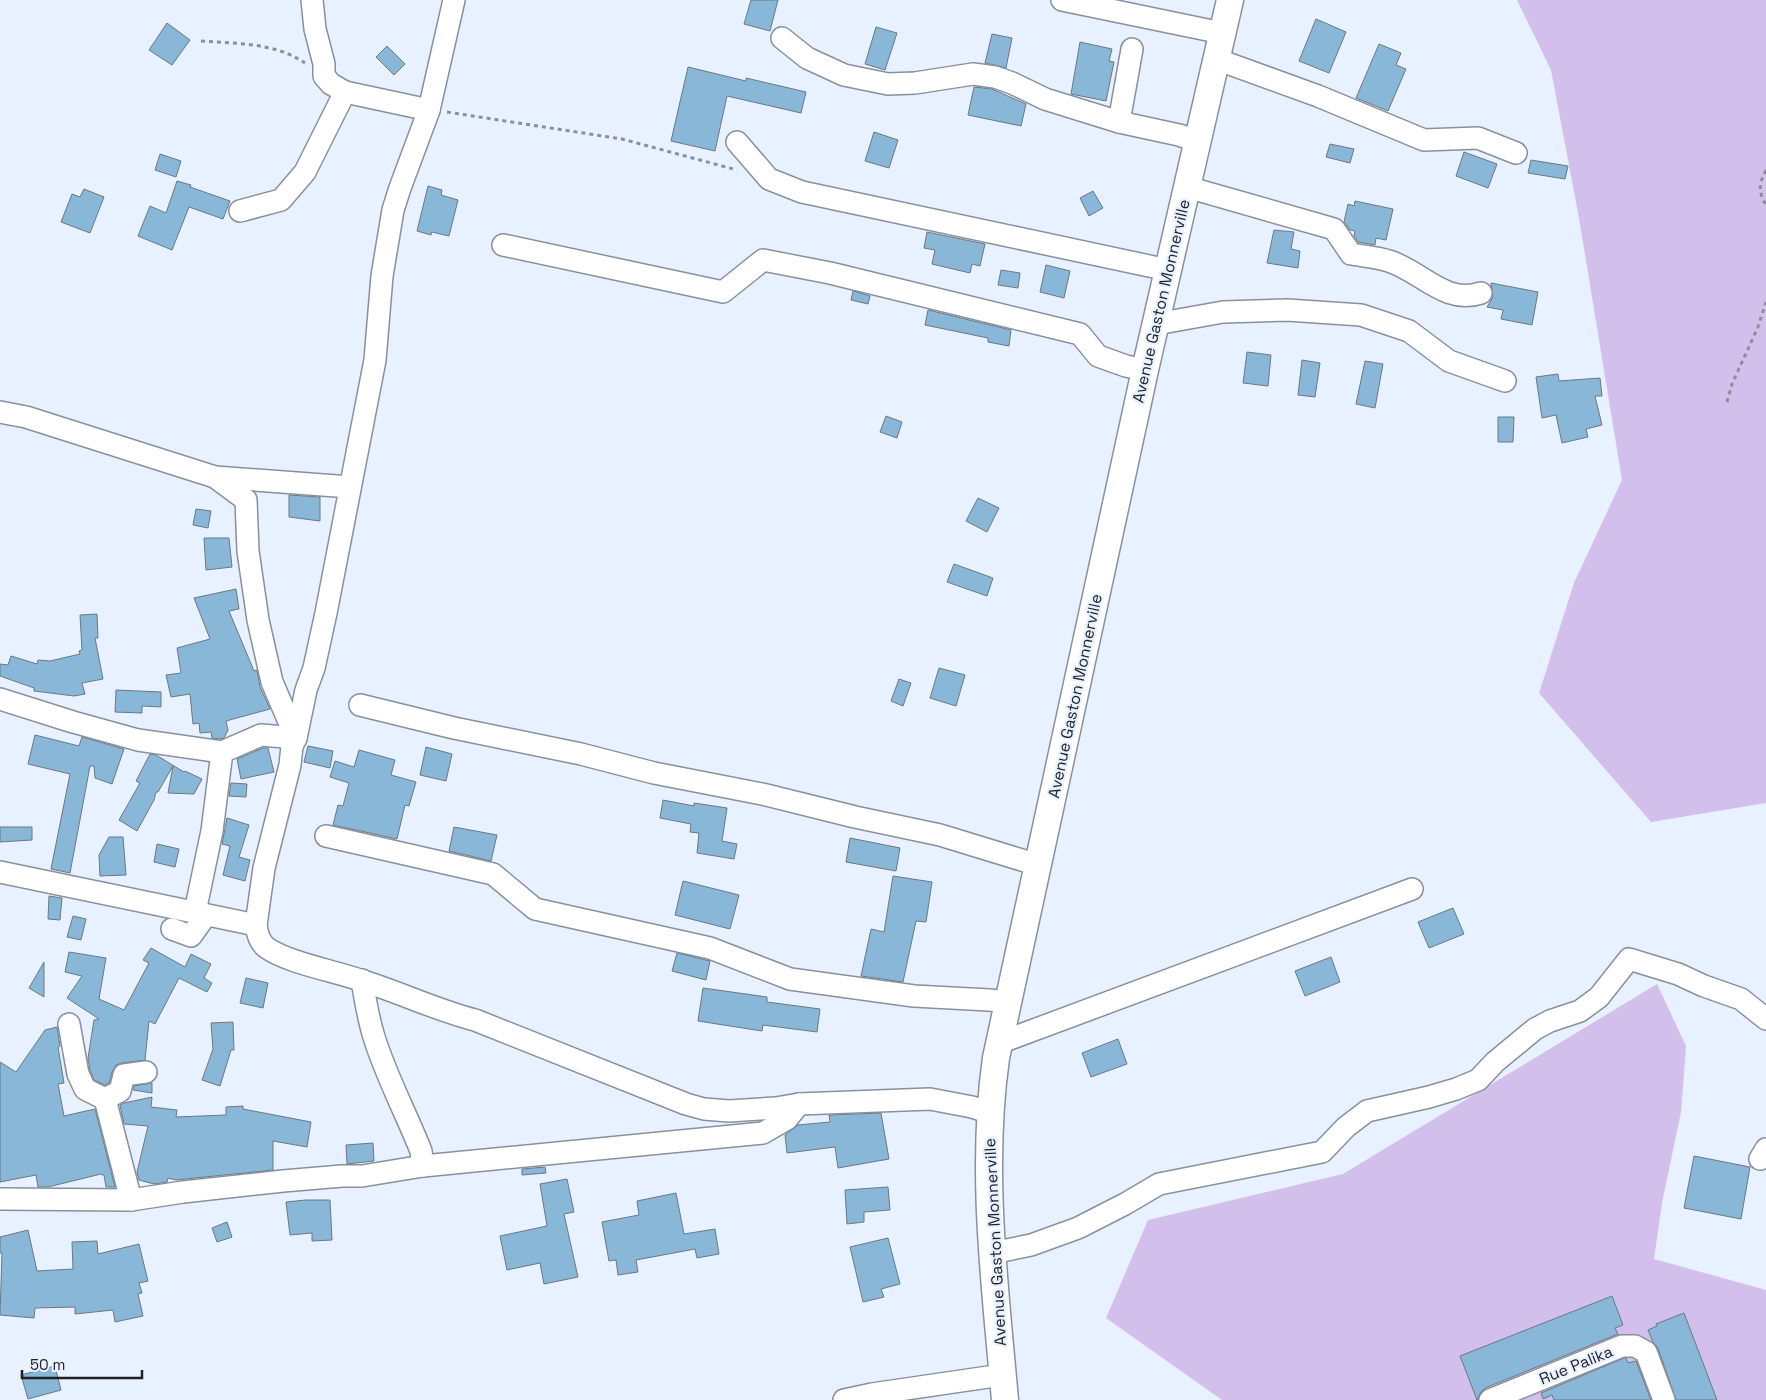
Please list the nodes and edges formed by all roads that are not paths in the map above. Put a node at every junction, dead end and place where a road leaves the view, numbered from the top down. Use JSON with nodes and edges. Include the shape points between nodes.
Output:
{"nodes":[{"id":1,"x":312,"y":0,"type":"edge"},
{"id":2,"x":454,"y":0,"type":"edge"},
{"id":3,"x":1062,"y":0,"type":"edge"},
{"id":4,"x":1230,"y":0,"type":"edge"},
{"id":5,"x":1222,"y":33,"type":"junction"},
{"id":6,"x":782,"y":38,"type":"dead end"},
{"id":7,"x":1132,"y":49,"type":"dead end"},
{"id":8,"x":1216,"y":59,"type":"junction"},
{"id":9,"x":345,"y":92,"type":"junction"},
{"id":10,"x":429,"y":110,"type":"junction"},
{"id":11,"x":1119,"y":122,"type":"junction"},
{"id":12,"x":1197,"y":141,"type":"junction"},
{"id":13,"x":737,"y":142,"type":"dead end"},
{"id":14,"x":1516,"y":153,"type":"dead end"},
{"id":15,"x":1187,"y":187,"type":"junction"},
{"id":16,"x":240,"y":211,"type":"dead end"},
{"id":17,"x":503,"y":245,"type":"dead end"},
{"id":18,"x":1168,"y":270,"type":"junction"},
{"id":19,"x":1481,"y":293,"type":"dead end"},
{"id":20,"x":1156,"y":324,"type":"junction"},
{"id":21,"x":1145,"y":370,"type":"junction"},
{"id":22,"x":1505,"y":381,"type":"dead end"},
{"id":23,"x":0,"y":412,"type":"edge"},
{"id":24,"x":215,"y":477,"type":"junction"},
{"id":25,"x":350,"y":487,"type":"junction"},
{"id":26,"x":0,"y":699,"type":"edge"},
{"id":27,"x":360,"y":705,"type":"dead end"},
{"id":28,"x":296,"y":738,"type":"junction"},
{"id":29,"x":222,"y":752,"type":"junction"},
{"id":30,"x":326,"y":836,"type":"dead end"},
{"id":31,"x":1038,"y":865,"type":"junction"},
{"id":32,"x":0,"y":872,"type":"edge"},
{"id":33,"x":1412,"y":889,"type":"dead end"},
{"id":34,"x":200,"y":913,"type":"junction"},
{"id":35,"x":256,"y":925,"type":"junction"},
{"id":36,"x":172,"y":929,"type":"dead end"},
{"id":37,"x":362,"y":980,"type":"junction"},
{"id":38,"x":1008,"y":1002,"type":"junction"},
{"id":39,"x":1766,"y":1019,"type":"edge"},
{"id":40,"x":69,"y":1024,"type":"dead end"},
{"id":41,"x":999,"y":1043,"type":"junction"},
{"id":42,"x":146,"y":1072,"type":"dead end"},
{"id":43,"x":105,"y":1099,"type":"junction"},
{"id":44,"x":799,"y":1104,"type":"junction"},
{"id":45,"x":991,"y":1113,"type":"junction"},
{"id":46,"x":423,"y":1166,"type":"junction"},
{"id":47,"x":0,"y":1199,"type":"edge"},
{"id":48,"x":131,"y":1200,"type":"junction"},
{"id":49,"x":992,"y":1252,"type":"junction"},
{"id":50,"x":1004,"y":1388,"type":"edge"},
{"id":51,"x":1530,"y":1392,"type":"edge"},
{"id":52,"x":844,"y":1400,"type":"edge"},
{"id":53,"x":1490,"y":1400,"type":"edge"},
{"id":54,"x":1664,"y":1400,"type":"edge"}],
"edges":[{"from":1,"to":9,"type":"street","via":[[324,76]]},
{"from":2,"to":10,"type":"street"},
{"from":3,"to":5,"type":"street"},
{"from":4,"to":5,"type":"main road","name":"Avenue Gaston Monnerville"},
{"from":5,"to":8,"type":"main road","name":"Avenue Gaston Monnerville"},
{"from":6,"to":11,"type":"street","via":[[807,58],[844,75],[888,84],[973,74],[995,77],[1045,99]]},
{"from":7,"to":11,"type":"street"},
{"from":8,"to":12,"type":"main road","name":"Avenue Gaston Monnerville"},
{"from":8,"to":14,"type":"street","via":[[1318,96],[1424,140],[1478,138]]},
{"from":9,"to":10,"type":"street"},
{"from":9,"to":16,"type":"street","via":[[305,172],[281,200]]},
{"from":10,"to":25,"type":"street","via":[[393,210],[382,276],[375,360]]},
{"from":11,"to":12,"type":"street"},
{"from":12,"to":15,"type":"main road","name":"Avenue Gaston Monnerville"},
{"from":13,"to":18,"type":"street","via":[[769,178],[802,192]]},
{"from":15,"to":18,"type":"main road","name":"Avenue Gaston Monnerville"},
{"from":15,"to":19,"type":"street","via":[[1334,228],[1351,254],[1390,261],[1446,293],[1461,296]]},
{"from":17,"to":21,"type":"street","via":[[723,292],[763,260],[820,271],[1080,334],[1098,356]]},
{"from":18,"to":20,"type":"main road","name":"Avenue Gaston Monnerville"},
{"from":20,"to":21,"type":"main road","name":"Avenue Gaston Monnerville"},
{"from":20,"to":22,"type":"street","via":[[1224,312],[1287,310],[1361,315],[1410,330],[1449,360]]},
{"from":21,"to":31,"type":"main road","name":"Avenue Gaston Monnerville"},
{"from":23,"to":24,"type":"street","via":[[26,417]]},
{"from":24,"to":25,"type":"street"},
{"from":24,"to":28,"type":"street","via":[[246,500],[248,551],[258,620],[272,682]]},
{"from":25,"to":28,"type":"street","via":[[326,613]]},
{"from":26,"to":29,"type":"street","via":[[138,740]]},
{"from":27,"to":31,"type":"street","via":[[940,835]]},
{"from":28,"to":29,"type":"street","via":[[261,735]]},
{"from":28,"to":35,"type":"street","via":[[264,868]]},
{"from":29,"to":34,"type":"street"},
{"from":30,"to":38,"type":"street","via":[[493,874],[535,909],[710,948],[790,979],[914,996]]},
{"from":31,"to":38,"type":"main road","name":"Avenue Gaston Monnerville"},
{"from":32,"to":34,"type":"street"},
{"from":33,"to":41,"type":"street"},
{"from":34,"to":35,"type":"street"},
{"from":34,"to":36,"type":"street","via":[[191,936]]},
{"from":35,"to":37,"type":"street","via":[[265,947],[279,955]]},
{"from":37,"to":44,"type":"street","via":[[444,1012],[487,1024],[686,1104],[729,1111]]},
{"from":37,"to":46,"type":"street","via":[[373,1036],[421,1151]]},
{"from":38,"to":41,"type":"main road","name":"Avenue Gaston Monnerville"},
{"from":39,"to":49,"type":"street","via":[[1741,998],[1629,959],[1599,996],[1580,1012],[1535,1029],[1478,1080],[1429,1097],[1367,1111],[1322,1152],[1159,1184],[1078,1228],[1031,1246]]},
{"from":40,"to":43,"type":"street","via":[[78,1074],[85,1089]]},
{"from":41,"to":45,"type":"main road","name":"Avenue Gaston Monnerville"},
{"from":42,"to":43,"type":"street","via":[[124,1074],[120,1091]]},
{"from":43,"to":48,"type":"street"},
{"from":44,"to":45,"type":"street","via":[[930,1100]]},
{"from":44,"to":46,"type":"street","via":[[787,1119],[762,1133]]},
{"from":45,"to":49,"type":"main road","name":"Avenue Gaston Monnerville"},
{"from":46,"to":48,"type":"street","via":[[362,1176],[282,1180]]},
{"from":47,"to":48,"type":"street"},
{"from":49,"to":50,"type":"main road","name":"Avenue Gaston Monnerville"},
{"from":50,"to":52,"type":"street","via":[[872,1394]]},
{"from":51,"to":53,"type":"street","name":"Rue Palika"},
{"from":51,"to":54,"type":"street","name":"Rue Palika","via":[[1541,1378],[1622,1346],[1635,1346],[1646,1352]]}]}
